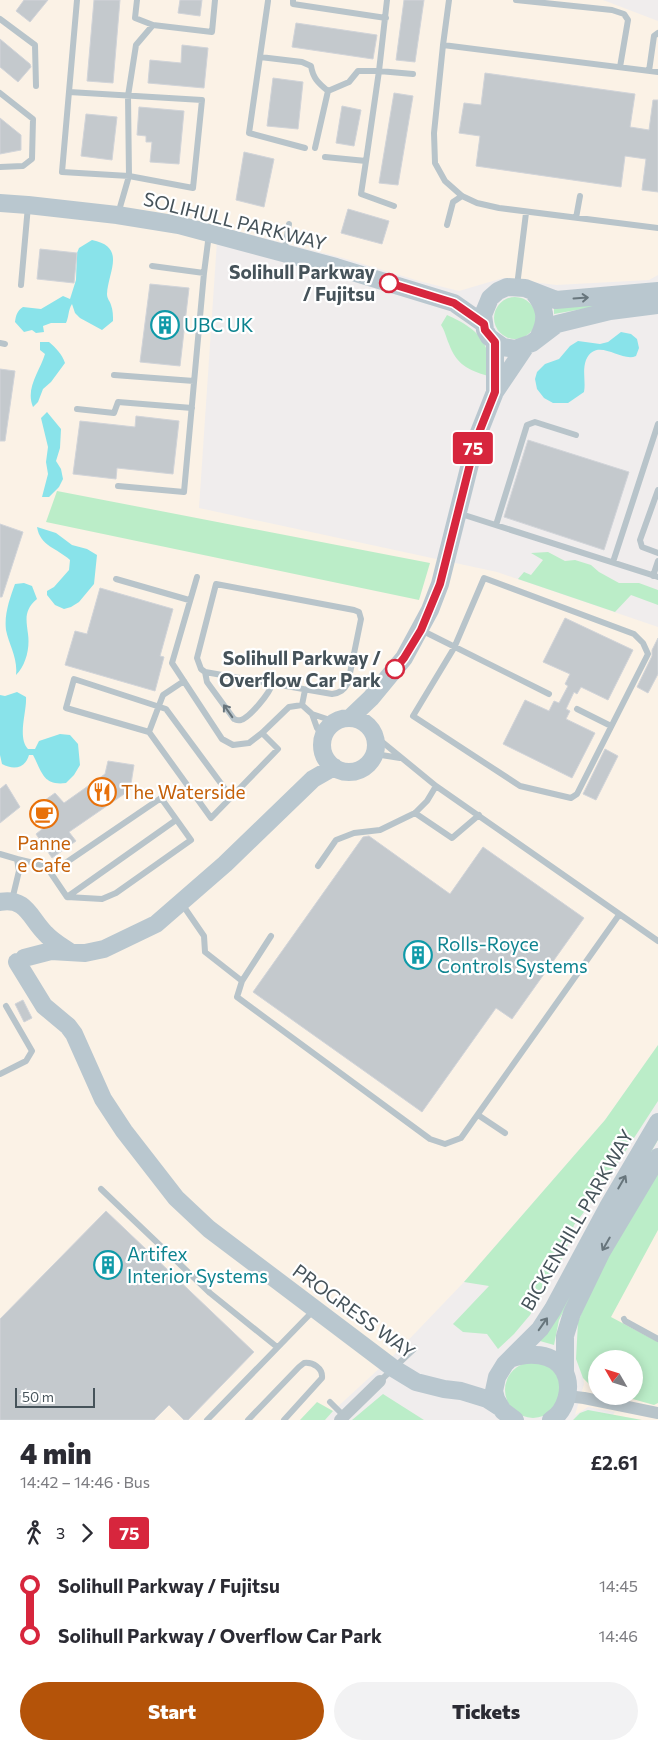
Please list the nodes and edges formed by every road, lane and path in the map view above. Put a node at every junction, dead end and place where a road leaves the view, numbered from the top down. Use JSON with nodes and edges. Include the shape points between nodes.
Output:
{"nodes":[{"id":1,"x":76,"y":0,"type":"edge"},
{"id":2,"x":137,"y":0,"type":"edge"},
{"id":3,"x":215,"y":0,"type":"edge"},
{"id":4,"x":293,"y":0,"type":"edge"},
{"id":5,"x":387,"y":0,"type":"edge"},
{"id":6,"x":449,"y":0,"type":"edge"},
{"id":7,"x":516,"y":0,"type":"edge"},
{"id":8,"x":268,"y":1,"type":"edge"},
{"id":9,"x":386,"y":18,"type":"junction"},
{"id":10,"x":0,"y":19,"type":"edge"},
{"id":11,"x":153,"y":25,"type":"junction"},
{"id":12,"x":658,"y":33,"type":"edge"},
{"id":13,"x":443,"y":45,"type":"junction"},
{"id":14,"x":260,"y":58,"type":"junction"},
{"id":15,"x":620,"y":67,"type":"junction"},
{"id":16,"x":379,"y":71,"type":"junction"},
{"id":17,"x":649,"y":71,"type":"junction"},
{"id":18,"x":658,"y":72,"type":"edge"},
{"id":19,"x":413,"y":74,"type":"dead end"},
{"id":20,"x":36,"y":86,"type":"dead end"},
{"id":21,"x":328,"y":91,"type":"junction"},
{"id":22,"x":69,"y":92,"type":"junction"},
{"id":23,"x":0,"y":93,"type":"edge"},
{"id":24,"x":128,"y":96,"type":"junction"},
{"id":25,"x":305,"y":148,"type":"dead end"},
{"id":26,"x":315,"y":148,"type":"dead end"},
{"id":27,"x":325,"y":157,"type":"dead end"},
{"id":28,"x":366,"y":161,"type":"junction"},
{"id":29,"x":0,"y":167,"type":"edge"},
{"id":30,"x":129,"y":176,"type":"junction"},
{"id":31,"x":462,"y":196,"type":"junction"},
{"id":32,"x":580,"y":196,"type":"dead end"},
{"id":33,"x":0,"y":203,"type":"edge"},
{"id":34,"x":28,"y":205,"type":"junction"},
{"id":35,"x":394,"y":206,"type":"dead end"},
{"id":36,"x":526,"y":212,"type":"junction"},
{"id":37,"x":117,"y":215,"type":"junction"},
{"id":38,"x":576,"y":218,"type":"junction"},
{"id":39,"x":289,"y":224,"type":"dead end"},
{"id":40,"x":447,"y":225,"type":"dead end"},
{"id":41,"x":658,"y":228,"type":"edge"},
{"id":42,"x":209,"y":233,"type":"junction"},
{"id":43,"x":284,"y":253,"type":"junction"},
{"id":44,"x":152,"y":266,"type":"dead end"},
{"id":45,"x":204,"y":273,"type":"junction"},
{"id":46,"x":21,"y":285,"type":"dead end"},
{"id":47,"x":516,"y":286,"type":"junction"},
{"id":48,"x":533,"y":292,"type":"junction"},
{"id":49,"x":658,"y":292,"type":"edge"},
{"id":50,"x":490,"y":298,"type":"junction"},
{"id":51,"x":454,"y":303,"type":"junction"},
{"id":52,"x":658,"y":305,"type":"edge"},
{"id":53,"x":484,"y":324,"type":"junction"},
{"id":54,"x":533,"y":341,"type":"junction"},
{"id":55,"x":495,"y":342,"type":"junction"},
{"id":56,"x":114,"y":375,"type":"dead end"},
{"id":57,"x":194,"y":381,"type":"junction"},
{"id":58,"x":495,"y":392,"type":"junction"},
{"id":59,"x":192,"y":408,"type":"junction"},
{"id":60,"x":77,"y":409,"type":"dead end"},
{"id":61,"x":658,"y":424,"type":"edge"},
{"id":62,"x":576,"y":435,"type":"dead end"},
{"id":63,"x":118,"y":486,"type":"dead end"},
{"id":64,"x":658,"y":490,"type":"edge"},
{"id":65,"x":457,"y":512,"type":"junction"},
{"id":66,"x":496,"y":525,"type":"junction"},
{"id":67,"x":658,"y":553,"type":"edge"},
{"id":68,"x":658,"y":561,"type":"edge"},
{"id":69,"x":613,"y":562,"type":"junction"},
{"id":70,"x":656,"y":576,"type":"edge"},
{"id":71,"x":197,"y":577,"type":"dead end"},
{"id":72,"x":116,"y":579,"type":"dead end"},
{"id":73,"x":189,"y":600,"type":"junction"},
{"id":74,"x":421,"y":630,"type":"junction"},
{"id":75,"x":454,"y":648,"type":"junction"},
{"id":76,"x":205,"y":672,"type":"junction"},
{"id":77,"x":184,"y":681,"type":"junction"},
{"id":78,"x":272,"y":684,"type":"junction"},
{"id":79,"x":305,"y":690,"type":"junction"},
{"id":80,"x":549,"y":694,"type":"dead end"},
{"id":81,"x":371,"y":698,"type":"junction"},
{"id":82,"x":302,"y":705,"type":"junction"},
{"id":83,"x":159,"y":706,"type":"junction"},
{"id":84,"x":577,"y":709,"type":"dead end"},
{"id":85,"x":312,"y":714,"type":"junction"},
{"id":86,"x":343,"y":720,"type":"junction"},
{"id":87,"x":611,"y":726,"type":"junction"},
{"id":88,"x":149,"y":732,"type":"junction"},
{"id":89,"x":262,"y":733,"type":"junction"},
{"id":90,"x":373,"y":733,"type":"junction"},
{"id":91,"x":324,"y":737,"type":"junction"},
{"id":92,"x":374,"y":754,"type":"junction"},
{"id":93,"x":401,"y":758,"type":"junction"},
{"id":94,"x":329,"y":762,"type":"junction"},
{"id":95,"x":436,"y":786,"type":"junction"},
{"id":96,"x":231,"y":797,"type":"junction"},
{"id":97,"x":415,"y":813,"type":"junction"},
{"id":98,"x":479,"y":815,"type":"junction"},
{"id":99,"x":176,"y":820,"type":"junction"},
{"id":100,"x":0,"y":854,"type":"edge"},
{"id":101,"x":17,"y":858,"type":"junction"},
{"id":102,"x":46,"y":866,"type":"junction"},
{"id":103,"x":318,"y":866,"type":"dead end"},
{"id":104,"x":67,"y":897,"type":"junction"},
{"id":105,"x":6,"y":902,"type":"edge"},
{"id":106,"x":181,"y":903,"type":"junction"},
{"id":107,"x":619,"y":915,"type":"junction"},
{"id":108,"x":34,"y":918,"type":"junction"},
{"id":109,"x":271,"y":936,"type":"dead end"},
{"id":110,"x":658,"y":941,"type":"edge"},
{"id":111,"x":70,"y":952,"type":"junction"},
{"id":112,"x":14,"y":961,"type":"edge"},
{"id":113,"x":242,"y":981,"type":"junction"},
{"id":114,"x":6,"y":1006,"type":"dead end"},
{"id":115,"x":0,"y":1074,"type":"edge"},
{"id":116,"x":478,"y":1115,"type":"junction"},
{"id":117,"x":658,"y":1122,"type":"edge"},
{"id":118,"x":505,"y":1134,"type":"dead end"},
{"id":119,"x":658,"y":1156,"type":"edge"},
{"id":120,"x":100,"y":1189,"type":"dead end"},
{"id":121,"x":315,"y":1309,"type":"junction"},
{"id":122,"x":624,"y":1319,"type":"dead end"},
{"id":123,"x":658,"y":1339,"type":"edge"},
{"id":124,"x":277,"y":1347,"type":"junction"},
{"id":125,"x":416,"y":1348,"type":"dead end"},
{"id":126,"x":505,"y":1365,"type":"junction"},
{"id":127,"x":393,"y":1368,"type":"junction"},
{"id":128,"x":564,"y":1371,"type":"junction"},
{"id":129,"x":380,"y":1381,"type":"joint"},
{"id":130,"x":462,"y":1391,"type":"junction"},
{"id":131,"x":330,"y":1402,"type":"dead end"},
{"id":132,"x":559,"y":1412,"type":"edge"},
{"id":133,"x":658,"y":1413,"type":"edge"},
{"id":134,"x":509,"y":1416,"type":"edge"},
{"id":135,"x":342,"y":1418,"type":"edge"},
{"id":136,"x":208,"y":1420,"type":"edge"},
{"id":137,"x":248,"y":1420,"type":"edge"},
{"id":138,"x":284,"y":1420,"type":"edge"}],
"edges":[{"from":1,"to":22,"type":"lane"},
{"from":2,"to":11,"type":"lane","via":[[135,18]]},
{"from":3,"to":11,"type":"lane","via":[[212,32]]},
{"from":4,"to":9,"type":"lane","via":[[293,4]]},
{"from":5,"to":9,"type":"lane"},
{"from":6,"to":13,"type":"lane"},
{"from":7,"to":15,"type":"lane","via":[[624,14],[628,20]]},
{"from":8,"to":14,"type":"lane"},
{"from":9,"to":16,"type":"lane"},
{"from":10,"to":20,"type":"lane","via":[[35,45]]},
{"from":11,"to":24,"type":"lane","via":[[136,45]]},
{"from":12,"to":17,"type":"lane","via":[[654,36]]},
{"from":13,"to":15,"type":"lane"},
{"from":13,"to":31,"type":"lane","via":[[434,133],[435,163],[445,181]]},
{"from":14,"to":21,"type":"lane","via":[[302,62],[311,66],[317,83]]},
{"from":14,"to":25,"type":"lane","via":[[249,133]]},
{"from":15,"to":17,"type":"lane"},
{"from":16,"to":19,"type":"lane"},
{"from":16,"to":21,"type":"lane","via":[[358,71],[349,82]]},
{"from":16,"to":28,"type":"lane"},
{"from":17,"to":18,"type":"lane"},
{"from":21,"to":26,"type":"lane"},
{"from":22,"to":24,"type":"lane"},
{"from":22,"to":30,"type":"lane","via":[[62,172]]},
{"from":23,"to":29,"type":"lane","via":[[33,119],[32,159],[23,166]]},
{"from":24,"to":30,"type":"lane"},
{"from":24,"to":30,"type":"lane","via":[[202,100],[192,188]]},
{"from":27,"to":28,"type":"lane"},
{"from":28,"to":35,"type":"lane","via":[[361,194]]},
{"from":30,"to":37,"type":"lane"},
{"from":31,"to":36,"type":"lane","via":[[477,203]]},
{"from":31,"to":40,"type":"lane","via":[[453,202]]},
{"from":32,"to":38,"type":"lane"},
{"from":33,"to":34,"type":"street","name":"SOLIHULL PARKWAY"},
{"from":34,"to":37,"type":"street","name":"SOLIHULL PARKWAY"},
{"from":34,"to":46,"type":"lane"},
{"from":36,"to":38,"type":"lane"},
{"from":36,"to":47,"type":"lane"},
{"from":37,"to":42,"type":"street","name":"SOLIHULL PARKWAY"},
{"from":38,"to":41,"type":"lane"},
{"from":39,"to":43,"type":"lane"},
{"from":42,"to":43,"type":"street","name":"SOLIHULL PARKWAY"},
{"from":42,"to":45,"type":"lane"},
{"from":43,"to":51,"type":"street","name":"SOLIHULL PARKWAY"},
{"from":44,"to":45,"type":"lane"},
{"from":45,"to":57,"type":"lane"},
{"from":47,"to":48,"type":"street"},
{"from":47,"to":50,"type":"street","via":[[498,291]]},
{"from":48,"to":49,"type":"street","one_way":true,"via":[[556,300]]},
{"from":48,"to":54,"type":"street","via":[[540,300],[545,318],[543,329]]},
{"from":50,"to":51,"type":"street"},
{"from":50,"to":53,"type":"street","via":[[483,315]]},
{"from":51,"to":53,"type":"street"},
{"from":52,"to":54,"type":"street","via":[[610,311],[557,324]]},
{"from":53,"to":55,"type":"street"},
{"from":54,"to":55,"type":"street","via":[[511,349]]},
{"from":54,"to":58,"type":"street"},
{"from":55,"to":58,"type":"street"},
{"from":56,"to":57,"type":"lane"},
{"from":57,"to":59,"type":"lane"},
{"from":58,"to":65,"type":"street","via":[[476,440]]},
{"from":59,"to":60,"type":"lane","via":[[118,402],[114,414]]},
{"from":59,"to":63,"type":"lane","via":[[184,492]]},
{"from":61,"to":69,"type":"lane"},
{"from":62,"to":66,"type":"lane","via":[[535,422],[527,425]]},
{"from":64,"to":67,"type":"lane","via":[[640,540],[642,547]]},
{"from":65,"to":66,"type":"lane"},
{"from":65,"to":74,"type":"street","via":[[440,584]]},
{"from":66,"to":69,"type":"lane"},
{"from":68,"to":70,"type":"lane"},
{"from":69,"to":70,"type":"lane"},
{"from":71,"to":73,"type":"lane"},
{"from":72,"to":73,"type":"lane"},
{"from":73,"to":77,"type":"lane","via":[[172,663]]},
{"from":74,"to":75,"type":"lane"},
{"from":74,"to":81,"type":"street","via":[[404,658]]},
{"from":75,"to":80,"type":"lane"},
{"from":75,"to":87,"type":"lane","via":[[484,578],[634,634],[648,654]]},
{"from":75,"to":87,"type":"lane","via":[[413,716],[520,786],[571,798],[577,794]]},
{"from":76,"to":78,"type":"lane"},
{"from":78,"to":76,"type":"lane","one_way":true,"via":[[265,698],[244,719],[237,720],[208,682]]},
{"from":76,"to":79,"type":"lane","via":[[197,658],[216,584],[359,612],[361,619],[345,688],[332,694]]},
{"from":77,"to":83,"type":"lane","via":[[163,696]]},
{"from":77,"to":89,"type":"lane","via":[[222,739],[233,745],[248,743]]},
{"from":78,"to":79,"type":"lane"},
{"from":79,"to":82,"type":"lane"},
{"from":81,"to":86,"type":"street"},
{"from":81,"to":90,"type":"street","via":[[369,712]]},
{"from":82,"to":85,"type":"lane"},
{"from":82,"to":89,"type":"lane","via":[[289,707]]},
{"from":83,"to":88,"type":"lane"},
{"from":83,"to":88,"type":"lane","via":[[74,679],[66,708]]},
{"from":83,"to":96,"type":"lane","via":[[166,709]]},
{"from":84,"to":87,"type":"lane"},
{"from":85,"to":86,"type":"lane"},
{"from":85,"to":91,"type":"lane"},
{"from":86,"to":90,"type":"street","via":[[364,722]]},
{"from":86,"to":91,"type":"street","via":[[328,730]]},
{"from":88,"to":96,"type":"lane","via":[[211,818]]},
{"from":89,"to":96,"type":"lane","via":[[278,748]]},
{"from":90,"to":92,"type":"street"},
{"from":90,"to":93,"type":"lane"},
{"from":91,"to":94,"type":"street","via":[[322,744]]},
{"from":92,"to":93,"type":"lane"},
{"from":92,"to":94,"type":"street","via":[[371,762],[357,771],[348,772]]},
{"from":93,"to":95,"type":"lane"},
{"from":94,"to":106,"type":"street"},
{"from":95,"to":97,"type":"lane"},
{"from":95,"to":98,"type":"lane"},
{"from":97,"to":98,"type":"lane","via":[[452,838]]},
{"from":97,"to":103,"type":"lane","via":[[380,830],[354,832],[336,840]]},
{"from":98,"to":107,"type":"lane"},
{"from":99,"to":102,"type":"lane","via":[[161,798],[64,864]]},
{"from":99,"to":104,"type":"lane"},
{"from":99,"to":104,"type":"lane","via":[[191,840],[102,899]]},
{"from":100,"to":101,"type":"lane"},
{"from":101,"to":102,"type":"lane"},
{"from":101,"to":105,"type":"lane","via":[[19,871]]},
{"from":102,"to":104,"type":"lane"},
{"from":105,"to":108,"type":"street","via":[[28,910]]},
{"from":106,"to":111,"type":"street","via":[[156,924],[104,950]]},
{"from":106,"to":113,"type":"lane","via":[[204,936],[205,952]]},
{"from":107,"to":110,"type":"lane"},
{"from":107,"to":116,"type":"lane"},
{"from":108,"to":111,"type":"street","via":[[43,932]]},
{"from":108,"to":112,"type":"street","via":[[37,925],[35,944]]},
{"from":109,"to":113,"type":"lane"},
{"from":111,"to":112,"type":"street","via":[[51,951]]},
{"from":112,"to":121,"type":"street","name":"PROGRESS WAY","via":[[44,1006],[74,1034],[103,1099],[176,1198],[209,1229]]},
{"from":113,"to":116,"type":"lane","via":[[237,997],[430,1139],[445,1144],[462,1138]]},
{"from":114,"to":115,"type":"lane","via":[[32,1051],[26,1061]]},
{"from":116,"to":118,"type":"lane"},
{"from":126,"to":117,"type":"street","name":"BICKENHILL PARKWAY","one_way":true,"via":[[540,1329],[553,1309]]},
{"from":119,"to":128,"type":"street","name":"BICKENHILL PARKWAY","one_way":true,"via":[[601,1253],[572,1313],[565,1336]]},
{"from":120,"to":124,"type":"lane","via":[[210,1293]]},
{"from":121,"to":124,"type":"lane"},
{"from":121,"to":127,"type":"street","name":"PROGRESS WAY"},
{"from":122,"to":123,"type":"lane"},
{"from":124,"to":136,"type":"lane"},
{"from":125,"to":127,"type":"lane"},
{"from":126,"to":128,"type":"street","via":[[519,1356],[538,1354]]},
{"from":126,"to":130,"type":"street","name":"PROGRESS WAY","via":[[484,1383]]},
{"from":126,"to":134,"type":"street","via":[[497,1377],[494,1391]]},
{"from":127,"to":129,"type":"lane"},
{"from":127,"to":130,"type":"street","name":"PROGRESS WAY","via":[[416,1382]]},
{"from":128,"to":132,"type":"street","name":"BICKENHILL PARKWAY","via":[[567,1387]]},
{"from":129,"to":135,"type":"street"},
{"from":130,"to":134,"type":"street","name":"PROGRESS WAY","via":[[487,1399]]},
{"from":131,"to":135,"type":"lane"},
{"from":132,"to":133,"type":"street","via":[[584,1398]]},
{"from":137,"to":138,"type":"lane","via":[[304,1362],[314,1364],[321,1371],[322,1378]]}]}
